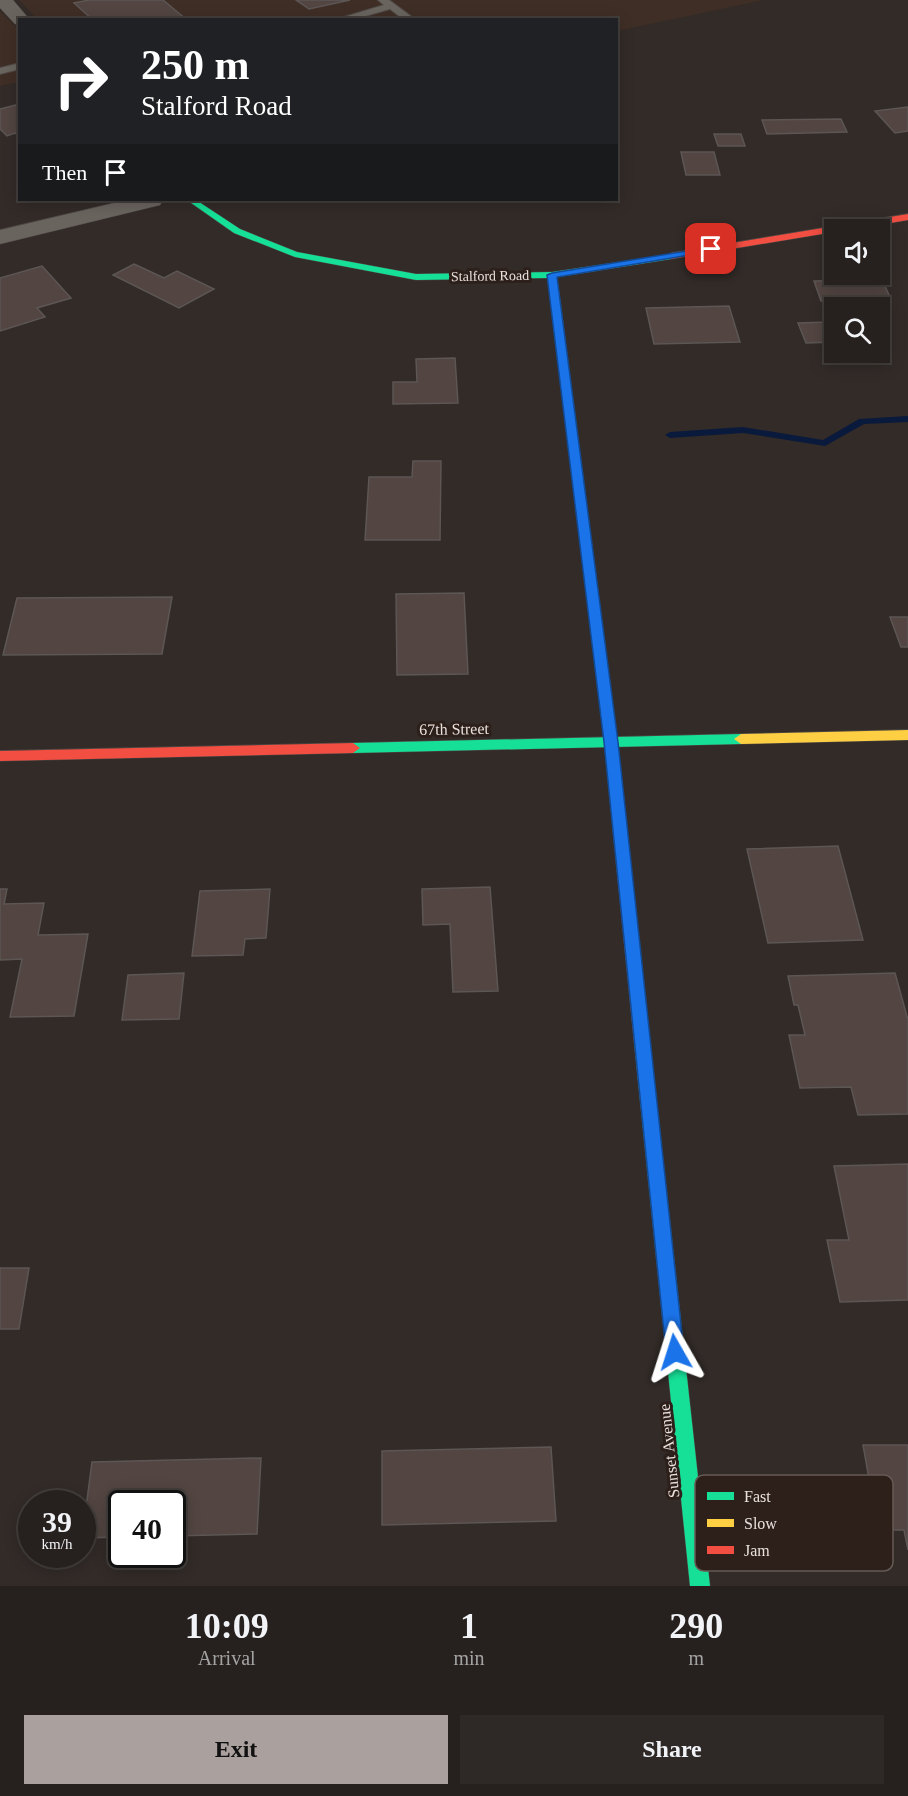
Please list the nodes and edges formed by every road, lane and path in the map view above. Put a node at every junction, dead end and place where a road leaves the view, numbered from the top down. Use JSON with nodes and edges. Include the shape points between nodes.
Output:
{"nodes":[{"id":1,"x":3,"y":0,"type":"edge"},
{"id":2,"x":387,"y":3,"type":"edge"},
{"id":3,"x":19,"y":18,"type":"edge"},
{"id":4,"x":345,"y":18,"type":"edge"},
{"id":5,"x":408,"y":18,"type":"edge"},
{"id":6,"x":18,"y":66,"type":"edge"},
{"id":7,"x":0,"y":71,"type":"edge"},
{"id":8,"x":148,"y":201,"type":"edge"},
{"id":9,"x":193,"y":201,"type":"edge"},
{"id":10,"x":908,"y":217,"type":"edge"},
{"id":11,"x":0,"y":237,"type":"edge"},
{"id":12,"x":552,"y":275,"type":"junction"},
{"id":13,"x":908,"y":735,"type":"edge"},
{"id":14,"x":611,"y":742,"type":"junction"},
{"id":15,"x":0,"y":756,"type":"edge"},
{"id":16,"x":695,"y":1539,"type":"edge"},
{"id":17,"x":698,"y":1571,"type":"edge"},
{"id":18,"x":700,"y":1586,"type":"edge"}],
"edges":[{"from":1,"to":3,"type":"street"},
{"from":2,"to":4,"type":"lane"},
{"from":2,"to":5,"type":"lane"},
{"from":6,"to":7,"type":"lane"},
{"from":8,"to":11,"type":"street"},
{"from":9,"to":12,"type":"street","name":"Stalford Road","via":[[237,231],[295,254],[416,277]]},
{"from":10,"to":12,"type":"street","name":"Stalford Road"},
{"from":12,"to":14,"type":"street","name":"Sunset Avenue"},
{"from":13,"to":14,"type":"street","name":"67th Street"},
{"from":14,"to":15,"type":"street","name":"67th Street"},
{"from":14,"to":16,"type":"street","name":"Sunset Avenue"},
{"from":17,"to":18,"type":"street","name":"Sunset Avenue"}]}
